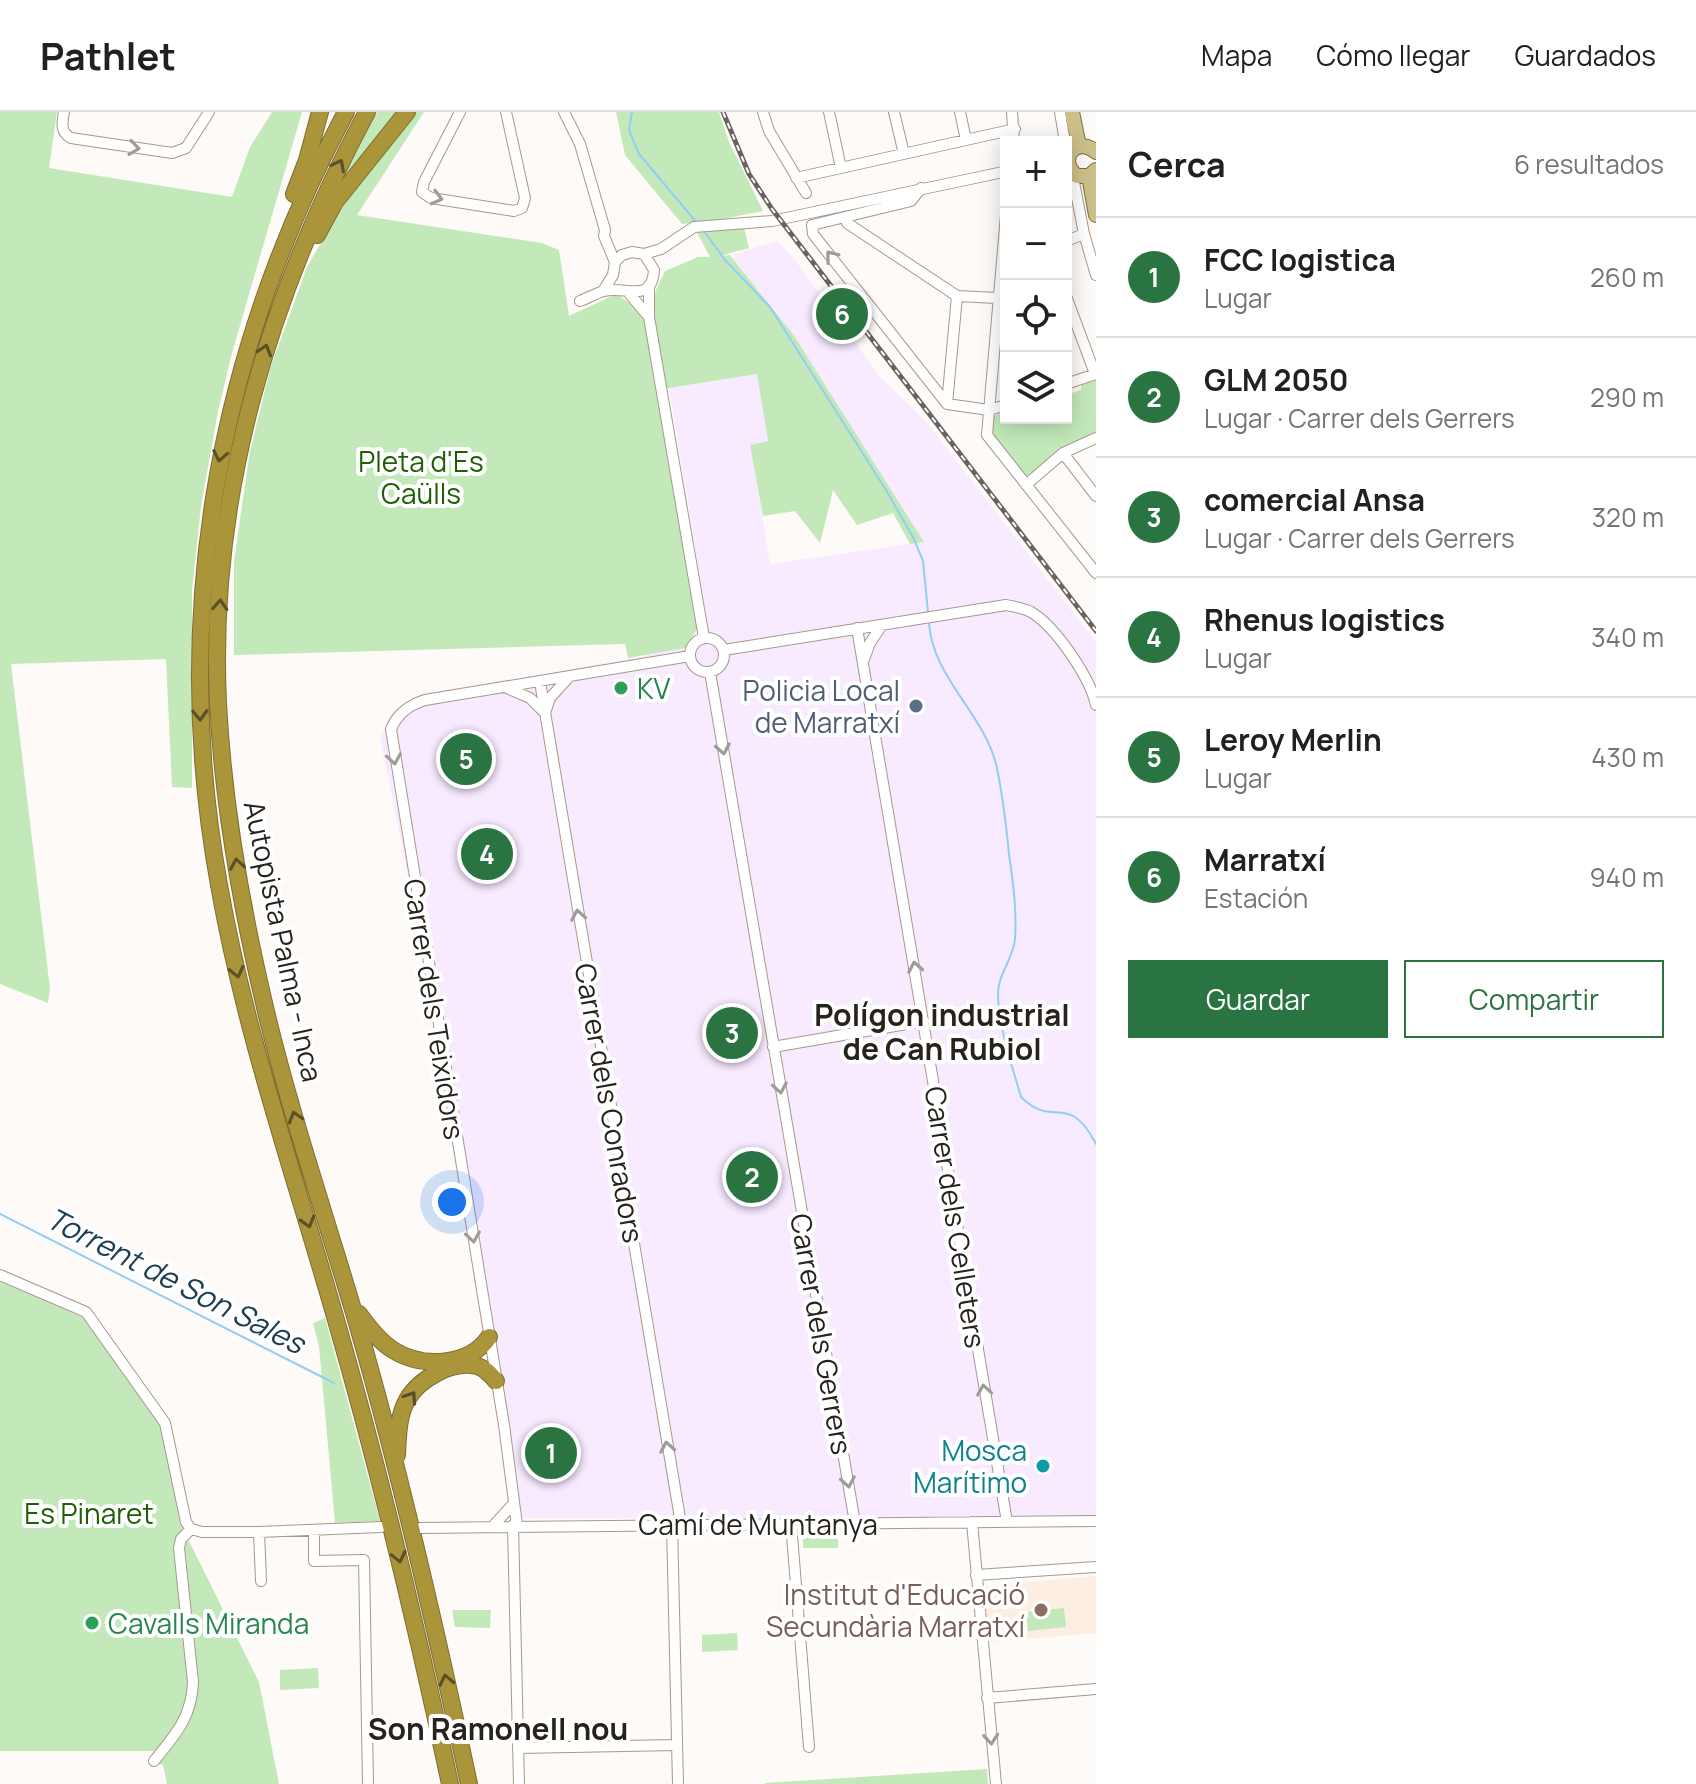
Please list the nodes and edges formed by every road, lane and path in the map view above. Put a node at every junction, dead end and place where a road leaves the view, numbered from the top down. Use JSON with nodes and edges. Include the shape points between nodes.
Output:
{"nodes":[{"id":1,"x":64,"y":112,"type":"edge"},
{"id":2,"x":209,"y":112,"type":"edge"},
{"id":3,"x":320,"y":112,"type":"edge"},
{"id":4,"x":346,"y":112,"type":"edge"},
{"id":5,"x":367,"y":112,"type":"edge"},
{"id":6,"x":407,"y":112,"type":"edge"},
{"id":7,"x":460,"y":112,"type":"edge"},
{"id":8,"x":506,"y":112,"type":"edge"},
{"id":9,"x":564,"y":112,"type":"edge"},
{"id":10,"x":763,"y":112,"type":"edge"},
{"id":11,"x":829,"y":112,"type":"edge"},
{"id":12,"x":894,"y":112,"type":"edge"},
{"id":13,"x":960,"y":112,"type":"edge"},
{"id":14,"x":1012,"y":112,"type":"edge"},
{"id":15,"x":1060,"y":112,"type":"edge"},
{"id":16,"x":1072,"y":112,"type":"edge"},
{"id":17,"x":1015,"y":129,"type":"junction"},
{"id":18,"x":1014,"y":136,"type":"edge"},
{"id":19,"x":1065,"y":136,"type":"edge"},
{"id":20,"x":1070,"y":136,"type":"edge"},
{"id":21,"x":966,"y":140,"type":"junction"},
{"id":22,"x":1096,"y":152,"type":"edge"},
{"id":23,"x":904,"y":154,"type":"junction"},
{"id":24,"x":1072,"y":154,"type":"edge"},
{"id":25,"x":1072,"y":163,"type":"edge"},
{"id":26,"x":841,"y":168,"type":"junction"},
{"id":27,"x":1072,"y":171,"type":"edge"},
{"id":28,"x":1000,"y":172,"type":"edge"},
{"id":29,"x":1092,"y":173,"type":"edge"},
{"id":30,"x":796,"y":178,"type":"junction"},
{"id":31,"x":921,"y":188,"type":"junction"},
{"id":32,"x":806,"y":193,"type":"dead end"},
{"id":33,"x":1096,"y":215,"type":"edge"},
{"id":34,"x":846,"y":217,"type":"junction"},
{"id":35,"x":605,"y":230,"type":"junction"},
{"id":36,"x":1084,"y":234,"type":"junction"},
{"id":37,"x":1072,"y":239,"type":"edge"},
{"id":38,"x":661,"y":249,"type":"junction"},
{"id":39,"x":626,"y":253,"type":"junction"},
{"id":40,"x":644,"y":254,"type":"junction"},
{"id":41,"x":615,"y":262,"type":"junction"},
{"id":42,"x":654,"y":270,"type":"junction"},
{"id":43,"x":613,"y":275,"type":"junction"},
{"id":44,"x":1096,"y":275,"type":"edge"},
{"id":45,"x":1000,"y":280,"type":"edge"},
{"id":46,"x":649,"y":285,"type":"junction"},
{"id":47,"x":286,"y":287,"type":"junction"},
{"id":48,"x":603,"y":291,"type":"junction"},
{"id":49,"x":625,"y":291,"type":"junction"},
{"id":50,"x":263,"y":296,"type":"junction"},
{"id":51,"x":957,"y":296,"type":"junction"},
{"id":52,"x":997,"y":298,"type":"junction"},
{"id":53,"x":580,"y":301,"type":"dead end"},
{"id":54,"x":1072,"y":312,"type":"edge"},
{"id":55,"x":649,"y":317,"type":"junction"},
{"id":56,"x":1095,"y":374,"type":"edge"},
{"id":57,"x":1072,"y":382,"type":"edge"},
{"id":58,"x":947,"y":404,"type":"junction"},
{"id":59,"x":1000,"y":407,"type":"edge"},
{"id":60,"x":989,"y":410,"type":"junction"},
{"id":61,"x":1096,"y":438,"type":"edge"},
{"id":62,"x":1063,"y":453,"type":"junction"},
{"id":63,"x":1026,"y":485,"type":"junction"},
{"id":64,"x":1096,"y":496,"type":"edge"},
{"id":65,"x":1096,"y":573,"type":"edge"},
{"id":66,"x":882,"y":625,"type":"junction"},
{"id":67,"x":857,"y":628,"type":"junction"},
{"id":68,"x":704,"y":638,"type":"junction"},
{"id":69,"x":724,"y":650,"type":"junction"},
{"id":70,"x":690,"y":656,"type":"junction"},
{"id":71,"x":862,"y":663,"type":"junction"},
{"id":72,"x":710,"y":672,"type":"junction"},
{"id":73,"x":569,"y":677,"type":"junction"},
{"id":74,"x":540,"y":682,"type":"junction"},
{"id":75,"x":505,"y":687,"type":"junction"},
{"id":76,"x":1096,"y":705,"type":"edge"},
{"id":77,"x":545,"y":713,"type":"junction"},
{"id":78,"x":924,"y":1021,"type":"junction"},
{"id":79,"x":773,"y":1047,"type":"junction"},
{"id":80,"x":0,"y":1275,"type":"edge"},
{"id":81,"x":349,"y":1299,"type":"junction"},
{"id":82,"x":489,"y":1337,"type":"junction"},
{"id":83,"x":496,"y":1381,"type":"junction"},
{"id":84,"x":397,"y":1472,"type":"junction"},
{"id":85,"x":514,"y":1503,"type":"junction"},
{"id":86,"x":1096,"y":1521,"type":"edge"},
{"id":87,"x":972,"y":1522,"type":"junction"},
{"id":88,"x":1007,"y":1522,"type":"junction"},
{"id":89,"x":791,"y":1523,"type":"junction"},
{"id":90,"x":855,"y":1523,"type":"junction"},
{"id":91,"x":676,"y":1524,"type":"junction"},
{"id":92,"x":515,"y":1525,"type":"junction"},
{"id":93,"x":493,"y":1526,"type":"junction"},
{"id":94,"x":381,"y":1527,"type":"dead end"},
{"id":95,"x":420,"y":1528,"type":"dead end"},
{"id":96,"x":191,"y":1529,"type":"junction"},
{"id":97,"x":314,"y":1531,"type":"junction"},
{"id":98,"x":259,"y":1532,"type":"junction"},
{"id":99,"x":1096,"y":1567,"type":"edge"},
{"id":100,"x":976,"y":1575,"type":"junction"},
{"id":101,"x":261,"y":1581,"type":"dead end"},
{"id":102,"x":1096,"y":1689,"type":"edge"},
{"id":103,"x":987,"y":1698,"type":"junction"},
{"id":104,"x":676,"y":1745,"type":"junction"},
{"id":105,"x":809,"y":1747,"type":"dead end"},
{"id":106,"x":518,"y":1748,"type":"junction"},
{"id":107,"x":154,"y":1761,"type":"dead end"},
{"id":108,"x":368,"y":1784,"type":"edge"},
{"id":109,"x":450,"y":1784,"type":"edge"},
{"id":110,"x":469,"y":1784,"type":"edge"},
{"id":111,"x":519,"y":1784,"type":"edge"},
{"id":112,"x":678,"y":1784,"type":"edge"},
{"id":113,"x":996,"y":1784,"type":"edge"}],
"edges":[{"from":1,"to":2,"type":"street","one_way":true,"via":[[62,127],[71,138],[177,153],[190,144]]},
{"from":3,"to":50,"type":"highway","via":[[267,265]]},
{"from":4,"to":50,"type":"highway","name":"Autopista Palma - Inca"},
{"from":47,"to":5,"type":"highway","name":"Autopista Palma - Inca","one_way":true,"via":[[319,206]]},
{"from":6,"to":47,"type":"highway","via":[[335,202],[299,275]]},
{"from":7,"to":8,"type":"street","one_way":true,"via":[[422,192],[431,198],[517,211],[525,198]]},
{"from":9,"to":35,"type":"street","via":[[580,144]]},
{"from":10,"to":30,"type":"street"},
{"from":11,"to":26,"type":"street"},
{"from":12,"to":23,"type":"street"},
{"from":13,"to":21,"type":"street"},
{"from":14,"to":17,"type":"street"},
{"from":15,"to":19,"type":"street"},
{"from":16,"to":20,"type":"main road"},
{"from":17,"to":18,"type":"street"},
{"from":17,"to":21,"type":"street"},
{"from":21,"to":23,"type":"street"},
{"from":22,"to":24,"type":"main road","via":[[1088,147]]},
{"from":23,"to":26,"type":"street"},
{"from":25,"to":29,"type":"main road","via":[[1077,176]]},
{"from":26,"to":30,"type":"street"},
{"from":27,"to":36,"type":"street"},
{"from":28,"to":31,"type":"street"},
{"from":29,"to":33,"type":"main road"},
{"from":30,"to":32,"type":"street"},
{"from":31,"to":34,"type":"street","via":[[911,201]]},
{"from":31,"to":38,"type":"street","via":[[772,221],[694,227]]},
{"from":34,"to":51,"type":"street","via":[[847,223]]},
{"from":58,"to":34,"type":"street","one_way":true,"via":[[813,234],[812,225]]},
{"from":35,"to":39,"type":"street"},
{"from":35,"to":41,"type":"street"},
{"from":36,"to":37,"type":"street"},
{"from":36,"to":44,"type":"street"},
{"from":38,"to":40,"type":"street"},
{"from":38,"to":42,"type":"street"},
{"from":39,"to":40,"type":"street"},
{"from":39,"to":41,"type":"street"},
{"from":40,"to":42,"type":"street"},
{"from":41,"to":43,"type":"street"},
{"from":42,"to":46,"type":"street"},
{"from":43,"to":48,"type":"street"},
{"from":43,"to":49,"type":"street"},
{"from":45,"to":52,"type":"street"},
{"from":46,"to":49,"type":"street","via":[[640,292]]},
{"from":46,"to":55,"type":"street"},
{"from":81,"to":47,"type":"highway","name":"Autopista Palma - Inca","one_way":true,"via":[[264,1003],[231,827],[218,711],[219,606],[232,490],[254,387]]},
{"from":48,"to":49,"type":"street"},
{"from":48,"to":53,"type":"street"},
{"from":49,"to":55,"type":"street"},
{"from":50,"to":109,"type":"highway","name":"Autopista Palma - Inca","one_way":true,"via":[[229,415],[205,554],[199,676],[208,817],[247,1013],[366,1427]]},
{"from":51,"to":52,"type":"street"},
{"from":51,"to":58,"type":"street"},
{"from":52,"to":60,"type":"street"},
{"from":54,"to":56,"type":"street"},
{"from":55,"to":68,"type":"street"},
{"from":56,"to":57,"type":"street"},
{"from":58,"to":60,"type":"street"},
{"from":59,"to":60,"type":"street"},
{"from":60,"to":63,"type":"street","via":[[987,435]]},
{"from":61,"to":62,"type":"street"},
{"from":62,"to":63,"type":"street"},
{"from":62,"to":64,"type":"street"},
{"from":63,"to":65,"type":"street"},
{"from":66,"to":67,"type":"street"},
{"from":66,"to":71,"type":"street"},
{"from":66,"to":76,"type":"street","via":[[1006,605],[1023,608],[1046,623],[1078,667]]},
{"from":67,"to":69,"type":"street"},
{"from":67,"to":71,"type":"street","name":"Carrer dels Celleters"},
{"from":68,"to":69,"type":"street"},
{"from":68,"to":70,"type":"street","via":[[695,642]]},
{"from":69,"to":72,"type":"street","via":[[720,666]]},
{"from":70,"to":72,"type":"street","via":[[694,666]]},
{"from":70,"to":73,"type":"street"},
{"from":78,"to":71,"type":"street","name":"Carrer dels Celleters","one_way":true},
{"from":72,"to":79,"type":"street","name":"Carrer dels Gerrers","one_way":true},
{"from":73,"to":74,"type":"street"},
{"from":73,"to":77,"type":"street","via":[[550,698]]},
{"from":74,"to":75,"type":"street"},
{"from":74,"to":77,"type":"street","name":"Carrer dels Conradors"},
{"from":75,"to":77,"type":"street","via":[[530,698]]},
{"from":75,"to":82,"type":"street","name":"Carrer dels Teixidors","one_way":true,"via":[[412,704],[391,729]]},
{"from":91,"to":77,"type":"street","name":"Carrer dels Conradors","one_way":true},
{"from":78,"to":79,"type":"street"},
{"from":88,"to":78,"type":"street","name":"Carrer dels Celleters","one_way":true},
{"from":79,"to":90,"type":"street","name":"Carrer dels Gerrers","one_way":true},
{"from":80,"to":96,"type":"street","via":[[86,1312],[165,1423]]},
{"from":81,"to":82,"type":"highway","via":[[381,1342],[413,1359],[466,1358]]},
{"from":81,"to":84,"type":"highway","name":"Autopista Palma - Inca"},
{"from":82,"to":83,"type":"street","name":"Carrer dels Teixidors"},
{"from":84,"to":83,"type":"highway","one_way":true,"via":[[402,1413],[418,1387],[443,1371],[471,1365]]},
{"from":83,"to":85,"type":"street","name":"Carrer dels Teixidors"},
{"from":110,"to":84,"type":"highway","name":"Autopista Palma - Inca","one_way":true},
{"from":85,"to":92,"type":"street","name":"Carrer dels Teixidors"},
{"from":85,"to":93,"type":"street"},
{"from":86,"to":88,"type":"street","name":"Camí de Muntanya"},
{"from":87,"to":88,"type":"street","name":"Camí de Muntanya"},
{"from":87,"to":90,"type":"street","name":"Camí de Muntanya"},
{"from":87,"to":100,"type":"street"},
{"from":89,"to":90,"type":"street","name":"Camí de Muntanya"},
{"from":89,"to":91,"type":"street","name":"Camí de Muntanya"},
{"from":89,"to":105,"type":"street"},
{"from":91,"to":92,"type":"street","name":"Camí de Muntanya"},
{"from":91,"to":104,"type":"street","name":"Carrer dels Conradors"},
{"from":92,"to":93,"type":"street","name":"Camí de Muntanya"},
{"from":92,"to":106,"type":"street","name":"Carrer dels Teixidors"},
{"from":93,"to":95,"type":"street","name":"Camí de Muntanya"},
{"from":94,"to":97,"type":"street"},
{"from":96,"to":98,"type":"street"},
{"from":96,"to":107,"type":"street","via":[[179,1548],[192,1702]]},
{"from":97,"to":98,"type":"street"},
{"from":97,"to":108,"type":"street","via":[[314,1561],[364,1560]]},
{"from":98,"to":101,"type":"street"},
{"from":99,"to":100,"type":"street"},
{"from":100,"to":103,"type":"street"},
{"from":102,"to":103,"type":"street"},
{"from":103,"to":113,"type":"street","one_way":true},
{"from":104,"to":106,"type":"street"},
{"from":104,"to":112,"type":"street","name":"Carrer dels Conradors"},
{"from":106,"to":111,"type":"street","name":"Carrer dels Teixidors"}]}
